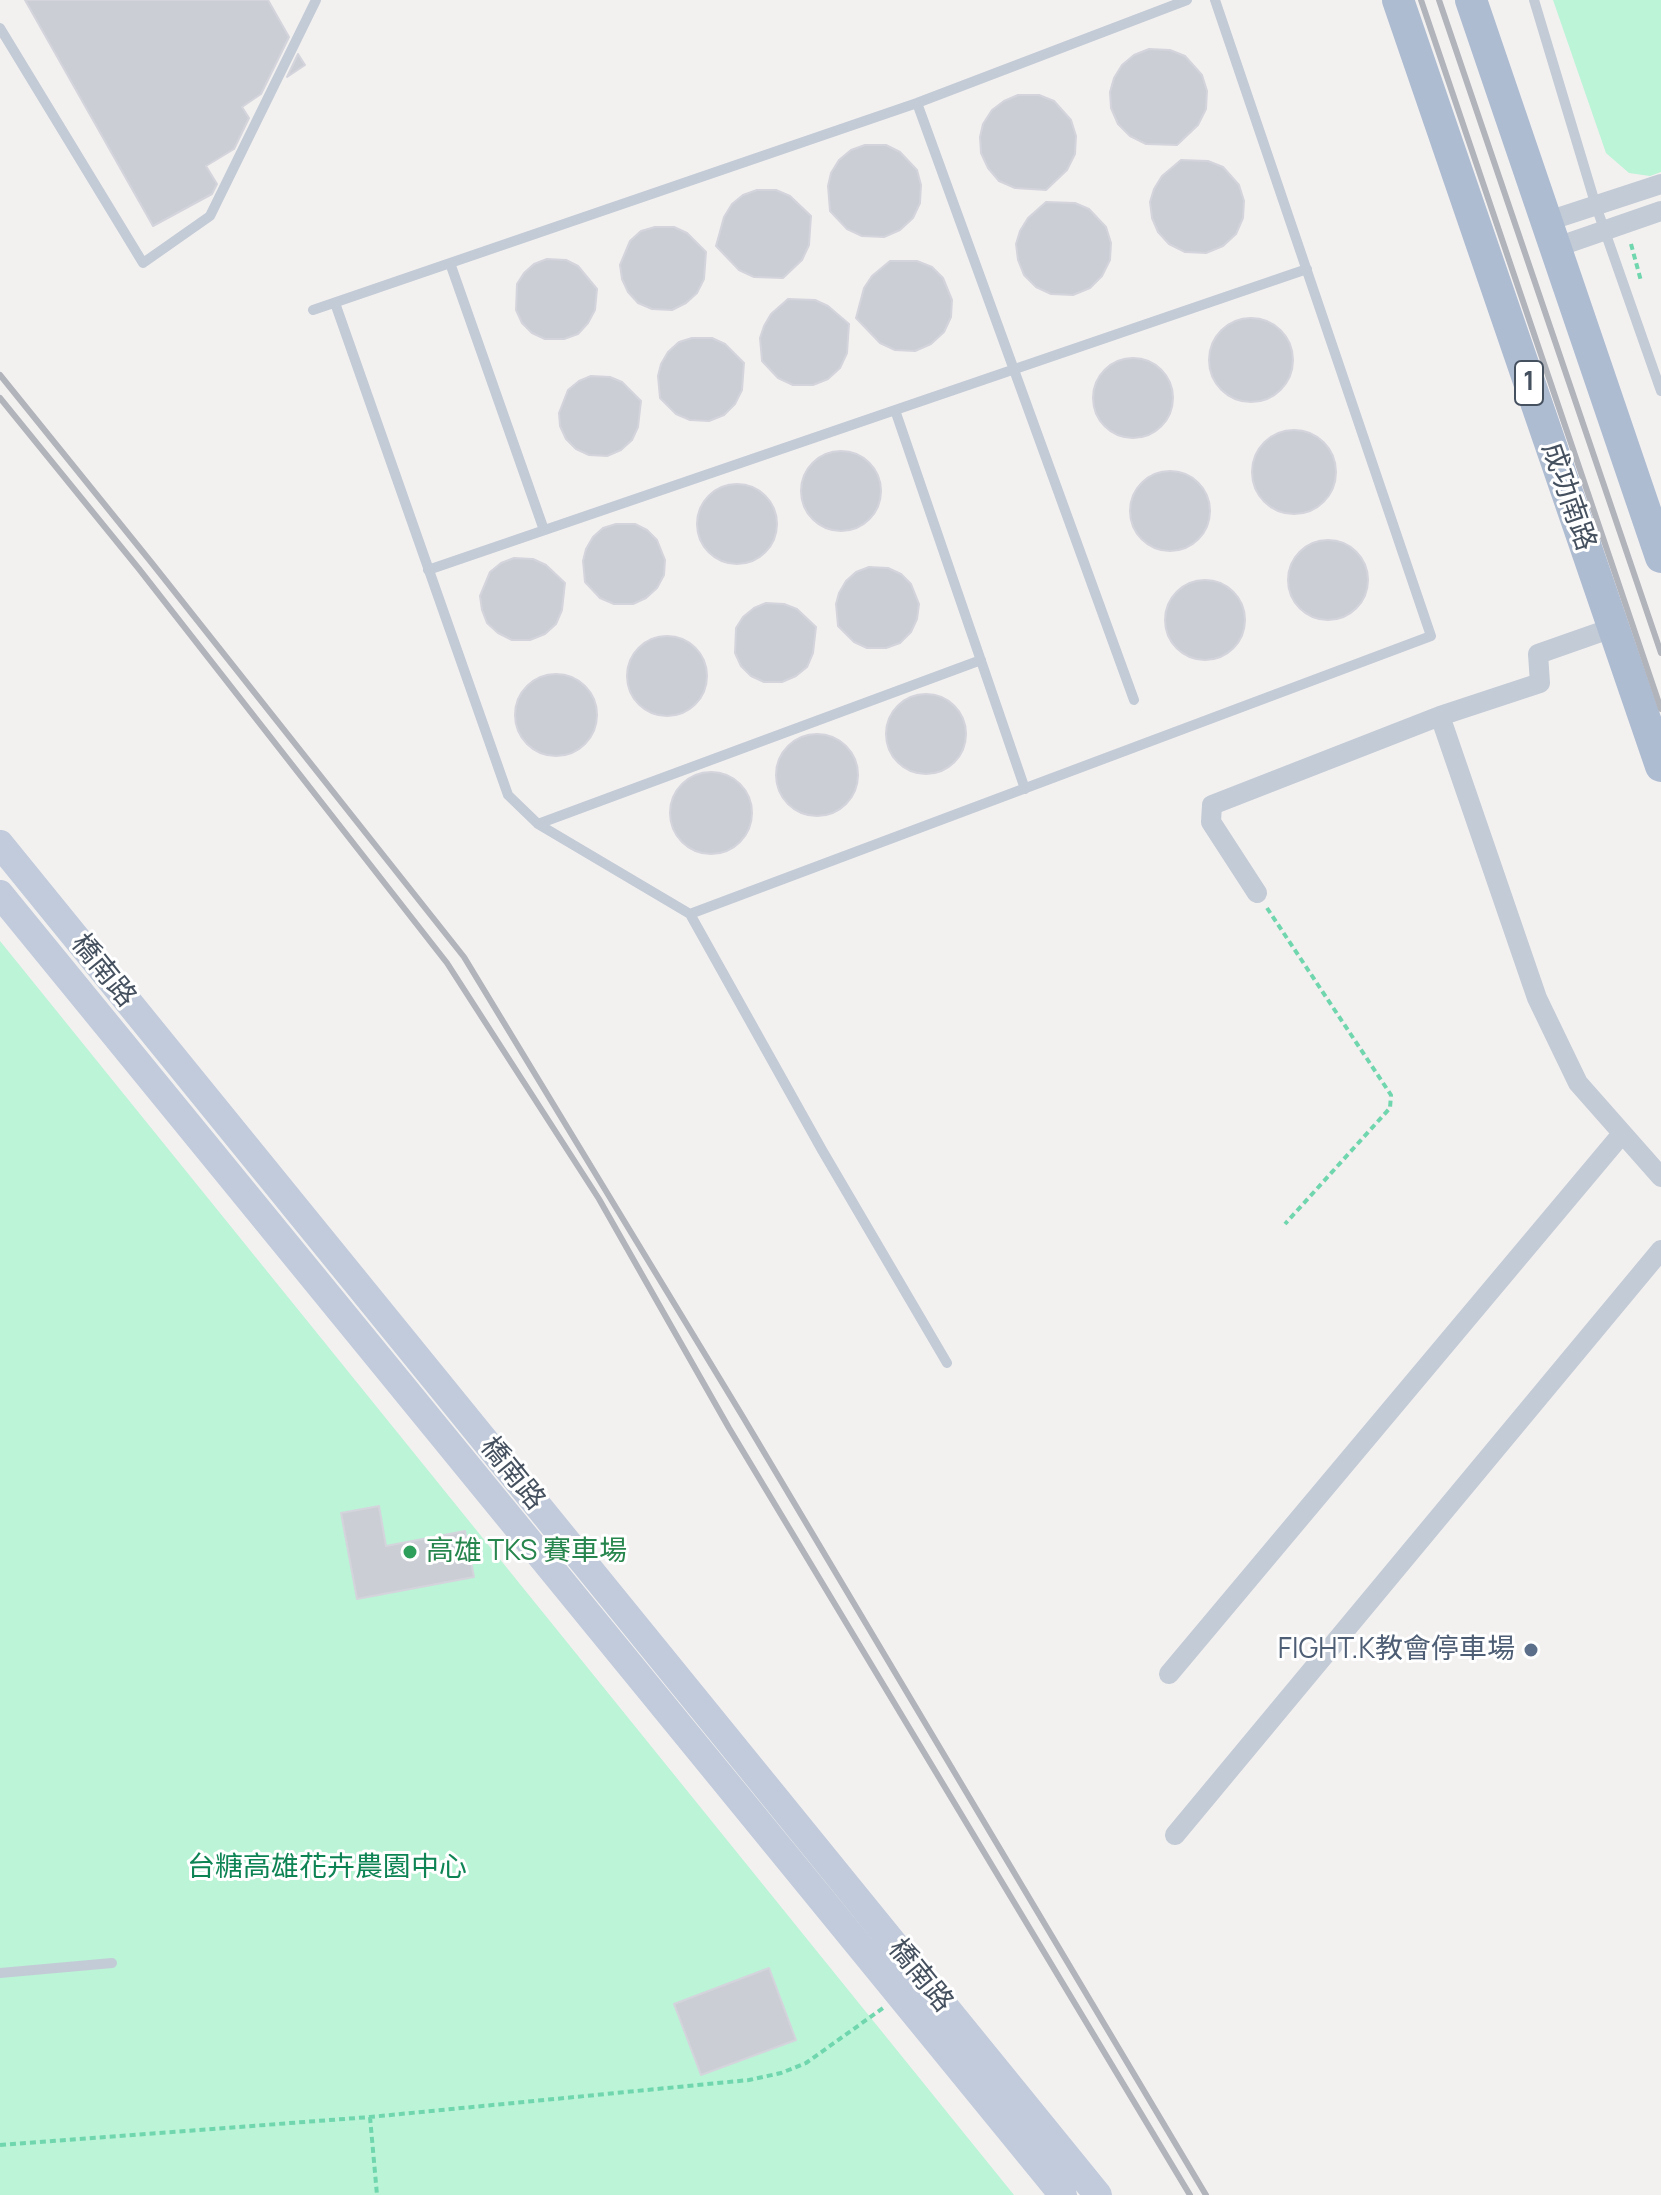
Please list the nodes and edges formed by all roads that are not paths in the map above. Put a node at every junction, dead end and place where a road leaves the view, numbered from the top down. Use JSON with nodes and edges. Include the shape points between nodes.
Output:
{"nodes":[{"id":1,"x":316,"y":0,"type":"edge"},
{"id":2,"x":1187,"y":0,"type":"edge"},
{"id":3,"x":1215,"y":0,"type":"edge"},
{"id":4,"x":1398,"y":0,"type":"edge"},
{"id":5,"x":1471,"y":0,"type":"edge"},
{"id":6,"x":1534,"y":0,"type":"edge"},
{"id":7,"x":0,"y":28,"type":"edge"},
{"id":8,"x":917,"y":103,"type":"junction"},
{"id":9,"x":1661,"y":184,"type":"edge"},
{"id":10,"x":1596,"y":206,"type":"junction"},
{"id":11,"x":1661,"y":211,"type":"edge"},
{"id":12,"x":1606,"y":230,"type":"junction"},
{"id":13,"x":1549,"y":235,"type":"junction"},
{"id":14,"x":450,"y":263,"type":"junction"},
{"id":15,"x":1307,"y":269,"type":"junction"},
{"id":16,"x":335,"y":303,"type":"junction"},
{"id":17,"x":313,"y":310,"type":"dead end"},
{"id":18,"x":1013,"y":370,"type":"junction"},
{"id":19,"x":1661,"y":391,"type":"edge"},
{"id":20,"x":895,"y":410,"type":"junction"},
{"id":21,"x":544,"y":530,"type":"junction"},
{"id":22,"x":1661,"y":557,"type":"edge"},
{"id":23,"x":428,"y":570,"type":"junction"},
{"id":24,"x":1612,"y":628,"type":"junction"},
{"id":25,"x":981,"y":660,"type":"junction"},
{"id":26,"x":1134,"y":700,"type":"dead end"},
{"id":27,"x":1440,"y":716,"type":"junction"},
{"id":28,"x":1661,"y":766,"type":"edge"},
{"id":29,"x":1025,"y":789,"type":"junction"},
{"id":30,"x":538,"y":824,"type":"junction"},
{"id":31,"x":0,"y":844,"type":"edge"},
{"id":32,"x":1257,"y":893,"type":"road end"},
{"id":33,"x":0,"y":894,"type":"edge"},
{"id":34,"x":690,"y":914,"type":"junction"},
{"id":35,"x":1621,"y":1135,"type":"junction"},
{"id":36,"x":1661,"y":1177,"type":"edge"},
{"id":37,"x":1661,"y":1250,"type":"edge"},
{"id":38,"x":947,"y":1363,"type":"dead end"},
{"id":39,"x":1169,"y":1674,"type":"dead end"},
{"id":40,"x":1175,"y":1835,"type":"dead end"},
{"id":41,"x":112,"y":1963,"type":"dead end"},
{"id":42,"x":0,"y":1973,"type":"edge"},
{"id":43,"x":1063,"y":2195,"type":"edge"},
{"id":44,"x":1098,"y":2195,"type":"edge"}],
"edges":[{"from":1,"to":7,"type":"lane","via":[[210,216],[143,263]]},
{"from":2,"to":8,"type":"lane"},
{"from":3,"to":15,"type":"lane"},
{"from":4,"to":24,"type":"main road","name":"成功南路","number":"1"},
{"from":5,"to":13,"type":"main road"},
{"from":6,"to":10,"type":"lane"},
{"from":8,"to":14,"type":"lane"},
{"from":8,"to":18,"type":"lane"},
{"from":9,"to":10,"type":"street"},
{"from":10,"to":12,"type":"lane"},
{"from":10,"to":13,"type":"street"},
{"from":11,"to":12,"type":"street"},
{"from":12,"to":13,"type":"street"},
{"from":12,"to":19,"type":"lane"},
{"from":13,"to":22,"type":"main road"},
{"from":14,"to":16,"type":"lane"},
{"from":14,"to":21,"type":"lane"},
{"from":15,"to":18,"type":"lane"},
{"from":15,"to":29,"type":"lane","via":[[1431,636]]},
{"from":16,"to":17,"type":"lane"},
{"from":16,"to":23,"type":"lane"},
{"from":18,"to":20,"type":"lane"},
{"from":18,"to":26,"type":"lane"},
{"from":20,"to":21,"type":"lane"},
{"from":20,"to":25,"type":"lane"},
{"from":21,"to":23,"type":"lane"},
{"from":23,"to":30,"type":"lane","via":[[508,795]]},
{"from":24,"to":27,"type":"street","via":[[1538,654],[1540,683]]},
{"from":24,"to":28,"type":"main road","name":"成功南路","number":"1"},
{"from":25,"to":29,"type":"lane"},
{"from":25,"to":30,"type":"lane"},
{"from":27,"to":32,"type":"street","via":[[1212,805],[1211,822]]},
{"from":27,"to":35,"type":"street","via":[[1537,998],[1578,1083]]},
{"from":29,"to":34,"type":"lane"},
{"from":30,"to":34,"type":"lane"},
{"from":31,"to":44,"type":"street","name":"橋南路"},
{"from":33,"to":43,"type":"street","name":"橋南路"},
{"from":34,"to":38,"type":"lane"},
{"from":35,"to":36,"type":"street"},
{"from":35,"to":39,"type":"street"},
{"from":37,"to":40,"type":"street"},
{"from":41,"to":42,"type":"lane"}]}
